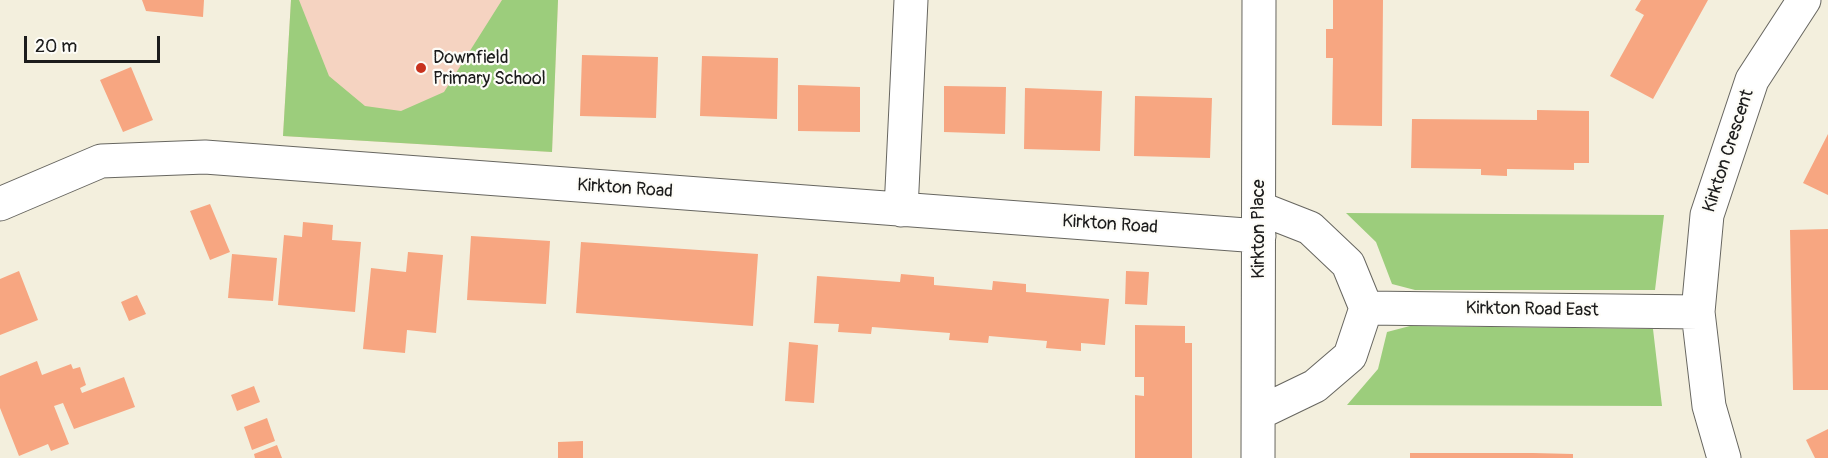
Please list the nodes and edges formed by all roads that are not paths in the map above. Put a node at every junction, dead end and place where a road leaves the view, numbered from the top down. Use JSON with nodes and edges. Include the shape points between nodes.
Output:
{"nodes":[{"id":1,"x":911,"y":0,"type":"edge"},
{"id":2,"x":1259,"y":0,"type":"edge"},
{"id":3,"x":1804,"y":0,"type":"edge"},
{"id":4,"x":0,"y":204,"type":"edge"},
{"id":5,"x":901,"y":210,"type":"junction"},
{"id":6,"x":1259,"y":222,"type":"junction"},
{"id":7,"x":1366,"y":308,"type":"junction"},
{"id":8,"x":1698,"y":312,"type":"junction"},
{"id":9,"x":1259,"y":413,"type":"junction"},
{"id":10,"x":1258,"y":458,"type":"edge"},
{"id":11,"x":1724,"y":458,"type":"edge"}],
"edges":[{"from":1,"to":5,"type":"street"},
{"from":2,"to":6,"type":"street","name":"Kirkton Place"},
{"from":3,"to":8,"type":"street","name":"Kirkton Crescent","via":[[1752,80],[1707,215]]},
{"from":4,"to":5,"type":"street","name":"Kirkton Road","via":[[101,161],[205,157]]},
{"from":5,"to":6,"type":"street","name":"Kirkton Road"},
{"from":6,"to":7,"type":"street","via":[[1310,228],[1348,264]]},
{"from":6,"to":9,"type":"street","name":"Kirkton Place"},
{"from":7,"to":8,"type":"street","name":"Kirkton Road East"},
{"from":7,"to":9,"type":"street","via":[[1350,356],[1315,386]]},
{"from":8,"to":11,"type":"street","name":"Kirkton Crescent","via":[[1710,406]]},
{"from":9,"to":10,"type":"street","name":"Kirkton Place"}]}
